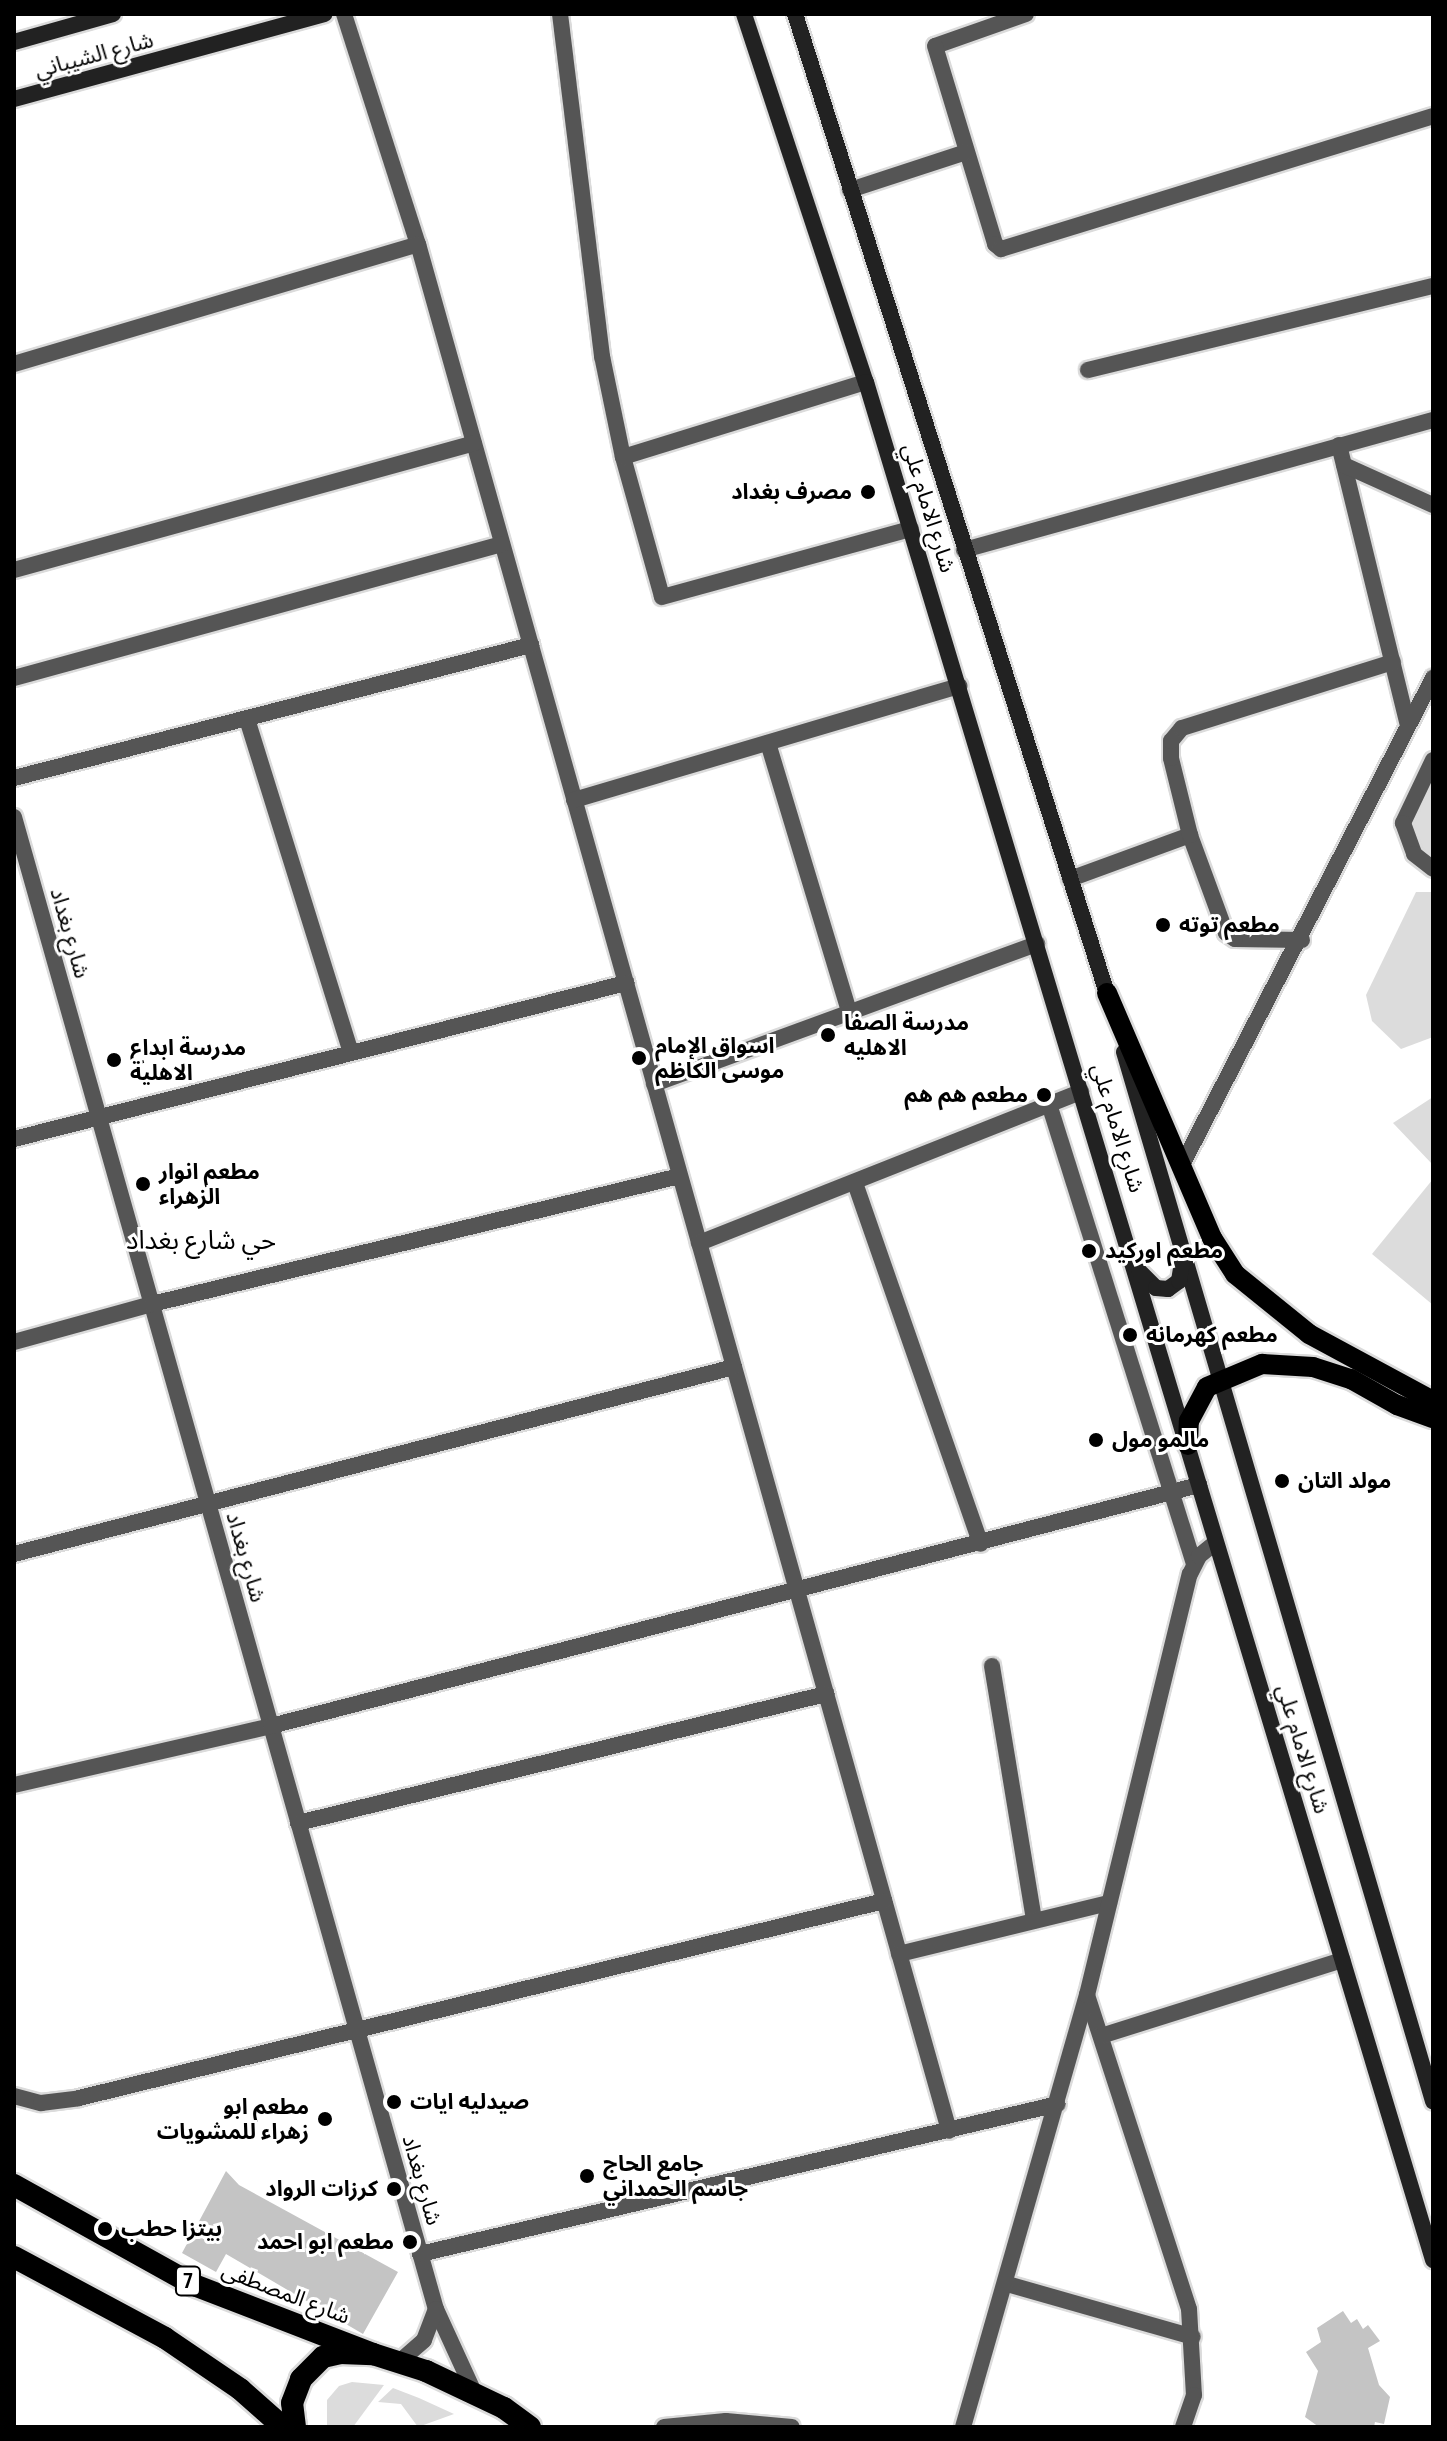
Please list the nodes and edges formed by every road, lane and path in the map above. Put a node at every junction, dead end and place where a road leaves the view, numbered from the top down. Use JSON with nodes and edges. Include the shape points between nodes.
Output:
{"nodes":[{"id":1,"x":113,"y":14,"type":"edge"},
{"id":2,"x":325,"y":14,"type":"edge"},
{"id":3,"x":344,"y":14,"type":"edge"},
{"id":4,"x":560,"y":14,"type":"edge"},
{"id":5,"x":744,"y":14,"type":"edge"},
{"id":6,"x":795,"y":14,"type":"edge"},
{"id":7,"x":1026,"y":14,"type":"edge"},
{"id":8,"x":14,"y":42,"type":"edge"},
{"id":9,"x":14,"y":99,"type":"edge"},
{"id":10,"x":1433,"y":116,"type":"edge"},
{"id":11,"x":966,"y":152,"type":"junction"},
{"id":12,"x":850,"y":190,"type":"junction"},
{"id":13,"x":418,"y":244,"type":"junction"},
{"id":14,"x":1433,"y":286,"type":"edge"},
{"id":15,"x":14,"y":364,"type":"edge"},
{"id":16,"x":1088,"y":370,"type":"dead end"},
{"id":17,"x":866,"y":382,"type":"junction"},
{"id":18,"x":1433,"y":420,"type":"edge"},
{"id":19,"x":474,"y":443,"type":"junction"},
{"id":20,"x":1339,"y":445,"type":"junction"},
{"id":21,"x":623,"y":457,"type":"junction"},
{"id":22,"x":1344,"y":465,"type":"junction"},
{"id":23,"x":1433,"y":505,"type":"edge"},
{"id":24,"x":911,"y":529,"type":"junction"},
{"id":25,"x":502,"y":544,"type":"junction"},
{"id":26,"x":964,"y":550,"type":"junction"},
{"id":27,"x":14,"y":570,"type":"edge"},
{"id":28,"x":531,"y":645,"type":"junction"},
{"id":29,"x":1393,"y":662,"type":"junction"},
{"id":30,"x":14,"y":678,"type":"edge"},
{"id":31,"x":1433,"y":678,"type":"edge"},
{"id":32,"x":959,"y":686,"type":"junction"},
{"id":33,"x":247,"y":719,"type":"junction"},
{"id":34,"x":1408,"y":725,"type":"junction"},
{"id":35,"x":768,"y":743,"type":"junction"},
{"id":36,"x":1433,"y":760,"type":"edge"},
{"id":37,"x":14,"y":778,"type":"edge"},
{"id":38,"x":574,"y":800,"type":"junction"},
{"id":39,"x":14,"y":817,"type":"edge"},
{"id":40,"x":1190,"y":835,"type":"junction"},
{"id":41,"x":1433,"y":869,"type":"edge"},
{"id":42,"x":1070,"y":879,"type":"junction"},
{"id":43,"x":1302,"y":940,"type":"junction"},
{"id":44,"x":1037,"y":944,"type":"junction"},
{"id":45,"x":626,"y":983,"type":"junction"},
{"id":46,"x":1107,"y":993,"type":"junction"},
{"id":47,"x":849,"y":1012,"type":"junction"},
{"id":48,"x":351,"y":1052,"type":"junction"},
{"id":49,"x":654,"y":1084,"type":"junction"},
{"id":50,"x":1081,"y":1092,"type":"junction"},
{"id":51,"x":1049,"y":1104,"type":"junction"},
{"id":52,"x":99,"y":1116,"type":"junction"},
{"id":53,"x":14,"y":1139,"type":"edge"},
{"id":54,"x":1183,"y":1163,"type":"junction"},
{"id":55,"x":680,"y":1176,"type":"junction"},
{"id":56,"x":855,"y":1183,"type":"junction"},
{"id":57,"x":699,"y":1243,"type":"junction"},
{"id":58,"x":1182,"y":1252,"type":"junction"},
{"id":59,"x":1134,"y":1263,"type":"junction"},
{"id":60,"x":152,"y":1304,"type":"junction"},
{"id":61,"x":14,"y":1342,"type":"edge"},
{"id":62,"x":734,"y":1367,"type":"junction"},
{"id":63,"x":1218,"y":1379,"type":"junction"},
{"id":64,"x":1433,"y":1401,"type":"edge"},
{"id":65,"x":1433,"y":1418,"type":"edge"},
{"id":66,"x":1188,"y":1445,"type":"junction"},
{"id":67,"x":1199,"y":1485,"type":"junction"},
{"id":68,"x":1171,"y":1493,"type":"junction"},
{"id":69,"x":209,"y":1506,"type":"junction"},
{"id":70,"x":1215,"y":1543,"type":"junction"},
{"id":71,"x":981,"y":1544,"type":"junction"},
{"id":72,"x":14,"y":1554,"type":"edge"},
{"id":73,"x":1194,"y":1564,"type":"junction"},
{"id":74,"x":796,"y":1588,"type":"junction"},
{"id":75,"x":992,"y":1666,"type":"dead end"},
{"id":76,"x":826,"y":1694,"type":"junction"},
{"id":77,"x":271,"y":1726,"type":"junction"},
{"id":78,"x":14,"y":1785,"type":"edge"},
{"id":79,"x":298,"y":1823,"type":"junction"},
{"id":80,"x":884,"y":1901,"type":"junction"},
{"id":81,"x":1109,"y":1903,"type":"junction"},
{"id":82,"x":1034,"y":1921,"type":"junction"},
{"id":83,"x":899,"y":1954,"type":"junction"},
{"id":84,"x":1342,"y":1960,"type":"junction"},
{"id":85,"x":1087,"y":1995,"type":"junction"},
{"id":86,"x":357,"y":2032,"type":"junction"},
{"id":87,"x":1101,"y":2036,"type":"junction"},
{"id":88,"x":14,"y":2096,"type":"edge"},
{"id":89,"x":1433,"y":2101,"type":"edge"},
{"id":90,"x":1058,"y":2104,"type":"junction"},
{"id":91,"x":949,"y":2131,"type":"junction"},
{"id":92,"x":14,"y":2185,"type":"edge"},
{"id":93,"x":420,"y":2254,"type":"junction"},
{"id":94,"x":14,"y":2257,"type":"edge"},
{"id":95,"x":1433,"y":2260,"type":"edge"},
{"id":96,"x":1007,"y":2284,"type":"junction"},
{"id":97,"x":436,"y":2309,"type":"junction"},
{"id":98,"x":1193,"y":2337,"type":"junction"},
{"id":99,"x":373,"y":2354,"type":"junction"},
{"id":100,"x":399,"y":2362,"type":"junction"},
{"id":101,"x":475,"y":2394,"type":"junction"},
{"id":102,"x":283,"y":2427,"type":"edge"},
{"id":103,"x":295,"y":2427,"type":"edge"},
{"id":104,"x":530,"y":2427,"type":"edge"},
{"id":105,"x":664,"y":2427,"type":"edge"},
{"id":106,"x":792,"y":2427,"type":"edge"},
{"id":107,"x":963,"y":2427,"type":"edge"},
{"id":108,"x":1183,"y":2427,"type":"edge"}],
"edges":[{"from":1,"to":8,"type":"main road","name":"شارع الشيباني"},
{"from":2,"to":9,"type":"main road","name":"شارع الشيباني"},
{"from":3,"to":13,"type":"street"},
{"from":4,"to":21,"type":"street","via":[[602,356]]},
{"from":5,"to":17,"type":"main road","name":"شارع الامام علي"},
{"from":6,"to":12,"type":"main road","name":"شارع الامام علي"},
{"from":7,"to":11,"type":"street","via":[[935,46]]},
{"from":10,"to":11,"type":"street","via":[[1001,249]]},
{"from":11,"to":12,"type":"street"},
{"from":12,"to":26,"type":"main road","name":"شارع الامام علي"},
{"from":13,"to":15,"type":"street"},
{"from":13,"to":19,"type":"street"},
{"from":14,"to":16,"type":"street"},
{"from":17,"to":21,"type":"street"},
{"from":17,"to":24,"type":"main road","name":"شارع الامام علي"},
{"from":18,"to":20,"type":"street"},
{"from":19,"to":25,"type":"street"},
{"from":19,"to":27,"type":"street"},
{"from":20,"to":22,"type":"street"},
{"from":20,"to":26,"type":"street"},
{"from":21,"to":24,"type":"street","via":[[662,597]]},
{"from":22,"to":23,"type":"street"},
{"from":22,"to":29,"type":"street"},
{"from":24,"to":32,"type":"main road","name":"شارع الامام علي"},
{"from":25,"to":28,"type":"street"},
{"from":25,"to":30,"type":"street"},
{"from":26,"to":42,"type":"main road","name":"شارع الامام علي"},
{"from":28,"to":33,"type":"street"},
{"from":28,"to":38,"type":"street"},
{"from":29,"to":34,"type":"street"},
{"from":29,"to":40,"type":"street","via":[[1182,728],[1171,741],[1171,758]]},
{"from":31,"to":34,"type":"street"},
{"from":32,"to":35,"type":"street"},
{"from":32,"to":44,"type":"main road","name":"شارع الامام علي"},
{"from":33,"to":37,"type":"street"},
{"from":33,"to":48,"type":"street"},
{"from":34,"to":43,"type":"street"},
{"from":35,"to":38,"type":"street"},
{"from":35,"to":47,"type":"street"},
{"from":36,"to":41,"type":"street","via":[[1403,823],[1414,854]]},
{"from":38,"to":45,"type":"street"},
{"from":39,"to":52,"type":"street","name":"شارع بغداد"},
{"from":40,"to":42,"type":"street"},
{"from":40,"to":43,"type":"street","via":[[1226,933],[1235,939]]},
{"from":42,"to":46,"type":"main road","name":"شارع الامام علي"},
{"from":43,"to":54,"type":"street"},
{"from":44,"to":47,"type":"street"},
{"from":44,"to":50,"type":"main road","name":"شارع الامام علي"},
{"from":45,"to":48,"type":"street"},
{"from":45,"to":49,"type":"street"},
{"from":46,"to":54,"type":"main road","name":"شارع الامام علي"},
{"from":46,"to":58,"type":"main road","name":"شارع الامام علي"},
{"from":47,"to":49,"type":"street"},
{"from":48,"to":52,"type":"street"},
{"from":49,"to":55,"type":"street"},
{"from":50,"to":51,"type":"street"},
{"from":50,"to":59,"type":"main road","name":"شارع الامام علي"},
{"from":51,"to":56,"type":"street"},
{"from":51,"to":68,"type":"street"},
{"from":52,"to":53,"type":"street"},
{"from":52,"to":60,"type":"street","name":"شارع بغداد"},
{"from":54,"to":64,"type":"main road","name":"شارع الامام علي","via":[[1212,1238],[1235,1274],[1309,1334]]},
{"from":55,"to":57,"type":"street"},
{"from":55,"to":60,"type":"street"},
{"from":56,"to":57,"type":"street"},
{"from":56,"to":71,"type":"street"},
{"from":57,"to":62,"type":"street"},
{"from":58,"to":59,"type":"main road","via":[[1179,1281],[1168,1289],[1145,1281]]},
{"from":58,"to":63,"type":"main road","name":"شارع الامام علي"},
{"from":59,"to":66,"type":"main road","name":"شارع الامام علي"},
{"from":60,"to":61,"type":"street"},
{"from":60,"to":69,"type":"street","name":"شارع بغداد"},
{"from":62,"to":69,"type":"street"},
{"from":62,"to":74,"type":"street"},
{"from":63,"to":65,"type":"main road","via":[[1262,1364],[1313,1367]]},
{"from":63,"to":66,"type":"main road","via":[[1197,1400]]},
{"from":63,"to":89,"type":"main road","name":"شارع الامام علي"},
{"from":66,"to":67,"type":"main road","name":"شارع الامام علي"},
{"from":67,"to":68,"type":"street"},
{"from":67,"to":70,"type":"main road","name":"شارع الامام علي"},
{"from":68,"to":71,"type":"street"},
{"from":68,"to":73,"type":"street"},
{"from":69,"to":72,"type":"street"},
{"from":69,"to":77,"type":"street","name":"شارع بغداد"},
{"from":70,"to":73,"type":"street"},
{"from":70,"to":84,"type":"main road","name":"شارع الامام علي"},
{"from":71,"to":74,"type":"street"},
{"from":73,"to":81,"type":"street"},
{"from":74,"to":76,"type":"street"},
{"from":74,"to":77,"type":"street"},
{"from":75,"to":82,"type":"street"},
{"from":76,"to":79,"type":"street"},
{"from":76,"to":80,"type":"street"},
{"from":77,"to":78,"type":"street"},
{"from":77,"to":79,"type":"street","name":"شارع بغداد"},
{"from":79,"to":86,"type":"street","name":"شارع بغداد"},
{"from":80,"to":83,"type":"street"},
{"from":80,"to":86,"type":"street"},
{"from":81,"to":82,"type":"street"},
{"from":81,"to":85,"type":"street"},
{"from":82,"to":83,"type":"street"},
{"from":83,"to":91,"type":"street"},
{"from":84,"to":87,"type":"street"},
{"from":84,"to":95,"type":"main road","name":"شارع الامام علي"},
{"from":85,"to":87,"type":"street"},
{"from":85,"to":90,"type":"street"},
{"from":86,"to":88,"type":"street","via":[[79,2098],[41,2103]]},
{"from":86,"to":93,"type":"street","name":"شارع بغداد"},
{"from":87,"to":98,"type":"street"},
{"from":90,"to":91,"type":"street"},
{"from":90,"to":96,"type":"street"},
{"from":91,"to":93,"type":"street"},
{"from":92,"to":99,"type":"highway","name":"شارع المصطفى","number":"7","via":[[194,2285]]},
{"from":93,"to":97,"type":"street","name":"شارع بغداد"},
{"from":94,"to":102,"type":"highway","via":[[165,2338],[240,2389]]},
{"from":96,"to":98,"type":"street"},
{"from":96,"to":107,"type":"street"},
{"from":97,"to":100,"type":"street","via":[[424,2340]]},
{"from":97,"to":101,"type":"street","name":"شارع بغداد"},
{"from":98,"to":108,"type":"street","via":[[1194,2395]]},
{"from":99,"to":100,"type":"highway","number":"7"},
{"from":99,"to":103,"type":"highway","number":"7","via":[[323,2357],[306,2370],[292,2403]]},
{"from":100,"to":101,"type":"highway","number":"7"},
{"from":101,"to":104,"type":"highway","number":"7"},
{"from":105,"to":106,"type":"street","via":[[726,2421]]}]}
